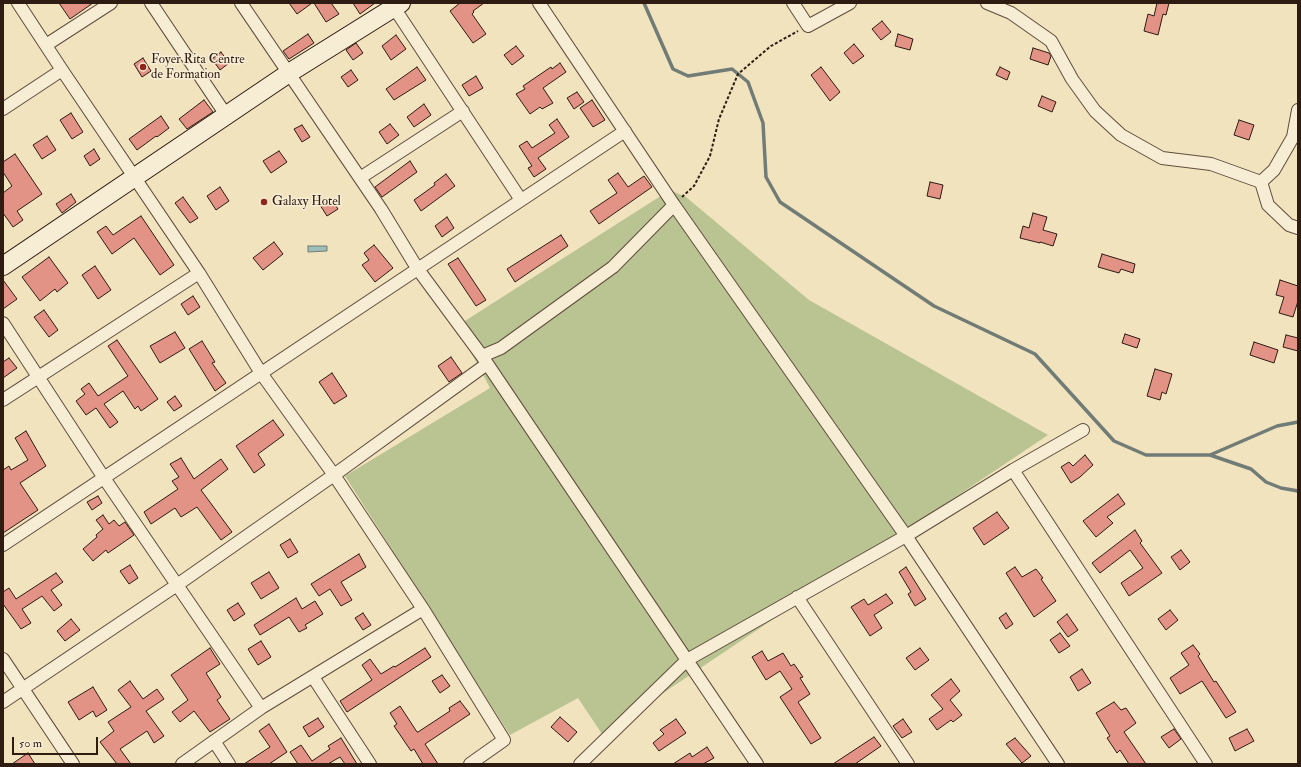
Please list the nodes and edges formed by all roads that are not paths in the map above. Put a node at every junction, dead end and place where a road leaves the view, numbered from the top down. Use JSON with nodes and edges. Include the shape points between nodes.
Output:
{"nodes":[{"id":1,"x":18,"y":3,"type":"edge"},
{"id":2,"x":111,"y":3,"type":"edge"},
{"id":3,"x":151,"y":3,"type":"edge"},
{"id":4,"x":241,"y":3,"type":"edge"},
{"id":5,"x":539,"y":3,"type":"edge"},
{"id":6,"x":793,"y":3,"type":"edge"},
{"id":7,"x":850,"y":3,"type":"edge"},
{"id":8,"x":988,"y":3,"type":"edge"},
{"id":9,"x":395,"y":4,"type":"edge"},
{"id":10,"x":1009,"y":8,"type":"edge"},
{"id":11,"x":46,"y":45,"type":"junction"},
{"id":12,"x":62,"y":70,"type":"junction"},
{"id":13,"x":289,"y":73,"type":"junction"},
{"id":14,"x":3,"y":109,"type":"edge"},
{"id":15,"x":1298,"y":110,"type":"edge"},
{"id":16,"x":463,"y":111,"type":"junction"},
{"id":17,"x":226,"y":116,"type":"junction"},
{"id":18,"x":625,"y":131,"type":"junction"},
{"id":19,"x":134,"y":177,"type":"junction"},
{"id":20,"x":360,"y":178,"type":"junction"},
{"id":21,"x":1261,"y":182,"type":"junction"},
{"id":22,"x":521,"y":200,"type":"junction"},
{"id":23,"x":674,"y":204,"type":"junction"},
{"id":24,"x":1298,"y":228,"type":"edge"},
{"id":25,"x":3,"y":266,"type":"edge"},
{"id":26,"x":417,"y":268,"type":"junction"},
{"id":27,"x":199,"y":273,"type":"junction"},
{"id":28,"x":3,"y":322,"type":"edge"},
{"id":29,"x":484,"y":360,"type":"junction"},
{"id":30,"x":261,"y":373,"type":"junction"},
{"id":31,"x":39,"y":376,"type":"junction"},
{"id":32,"x":3,"y":400,"type":"edge"},
{"id":33,"x":1083,"y":430,"type":"dead end"},
{"id":34,"x":1013,"y":470,"type":"junction"},
{"id":35,"x":334,"y":476,"type":"junction"},
{"id":36,"x":104,"y":478,"type":"junction"},
{"id":37,"x":906,"y":536,"type":"junction"},
{"id":38,"x":3,"y":545,"type":"edge"},
{"id":39,"x":177,"y":585,"type":"junction"},
{"id":40,"x":797,"y":597,"type":"junction"},
{"id":41,"x":423,"y":609,"type":"junction"},
{"id":42,"x":3,"y":659,"type":"edge"},
{"id":43,"x":687,"y":660,"type":"junction"},
{"id":44,"x":312,"y":677,"type":"junction"},
{"id":45,"x":22,"y":689,"type":"junction"},
{"id":46,"x":3,"y":702,"type":"edge"},
{"id":47,"x":261,"y":708,"type":"junction"},
{"id":48,"x":504,"y":740,"type":"junction"},
{"id":49,"x":214,"y":741,"type":"junction"},
{"id":50,"x":73,"y":764,"type":"edge"},
{"id":51,"x":182,"y":764,"type":"edge"},
{"id":52,"x":229,"y":764,"type":"edge"},
{"id":53,"x":370,"y":764,"type":"edge"},
{"id":54,"x":470,"y":764,"type":"edge"},
{"id":55,"x":483,"y":764,"type":"edge"},
{"id":56,"x":580,"y":764,"type":"edge"},
{"id":57,"x":757,"y":764,"type":"edge"},
{"id":58,"x":908,"y":764,"type":"edge"},
{"id":59,"x":1058,"y":764,"type":"edge"},
{"id":60,"x":1206,"y":764,"type":"edge"}],
"edges":[{"from":1,"to":11,"type":"street"},
{"from":2,"to":11,"type":"street"},
{"from":3,"to":17,"type":"street"},
{"from":4,"to":13,"type":"street"},
{"from":5,"to":18,"type":"street"},
{"from":6,"to":7,"type":"street","via":[[808,26]]},
{"from":8,"to":10,"type":"street"},
{"from":9,"to":13,"type":"main road"},
{"from":9,"to":16,"type":"street"},
{"from":10,"to":21,"type":"street","via":[[1051,41],[1072,79],[1095,111],[1121,135],[1162,158],[1211,164]]},
{"from":11,"to":12,"type":"street"},
{"from":12,"to":14,"type":"street"},
{"from":12,"to":19,"type":"street"},
{"from":13,"to":17,"type":"main road"},
{"from":13,"to":20,"type":"street"},
{"from":15,"to":21,"type":"street","via":[[1293,137],[1274,170]]},
{"from":16,"to":20,"type":"street"},
{"from":16,"to":22,"type":"street"},
{"from":17,"to":19,"type":"main road"},
{"from":18,"to":22,"type":"street"},
{"from":18,"to":23,"type":"street"},
{"from":19,"to":25,"type":"main road"},
{"from":19,"to":27,"type":"street"},
{"from":20,"to":26,"type":"street"},
{"from":21,"to":24,"type":"street","via":[[1268,205],[1289,225]]},
{"from":22,"to":26,"type":"street"},
{"from":23,"to":29,"type":"street","via":[[613,267]]},
{"from":23,"to":37,"type":"street"},
{"from":26,"to":29,"type":"street"},
{"from":26,"to":30,"type":"street"},
{"from":27,"to":30,"type":"street"},
{"from":27,"to":31,"type":"street"},
{"from":28,"to":31,"type":"street"},
{"from":29,"to":35,"type":"street"},
{"from":29,"to":43,"type":"street"},
{"from":30,"to":35,"type":"street"},
{"from":30,"to":36,"type":"street"},
{"from":31,"to":32,"type":"street"},
{"from":31,"to":36,"type":"street"},
{"from":33,"to":34,"type":"street"},
{"from":34,"to":37,"type":"street"},
{"from":34,"to":60,"type":"street"},
{"from":35,"to":39,"type":"street"},
{"from":35,"to":41,"type":"street"},
{"from":36,"to":38,"type":"street"},
{"from":36,"to":39,"type":"street"},
{"from":37,"to":40,"type":"street"},
{"from":37,"to":59,"type":"street"},
{"from":39,"to":45,"type":"street"},
{"from":39,"to":47,"type":"street"},
{"from":40,"to":43,"type":"street"},
{"from":40,"to":58,"type":"street"},
{"from":41,"to":44,"type":"street"},
{"from":41,"to":48,"type":"street"},
{"from":42,"to":45,"type":"street"},
{"from":43,"to":56,"type":"street"},
{"from":43,"to":57,"type":"street"},
{"from":44,"to":47,"type":"street"},
{"from":44,"to":53,"type":"street"},
{"from":45,"to":46,"type":"street"},
{"from":45,"to":50,"type":"street"},
{"from":47,"to":49,"type":"street"},
{"from":48,"to":54,"type":"street"},
{"from":48,"to":55,"type":"street"},
{"from":49,"to":51,"type":"street"},
{"from":49,"to":52,"type":"street"}]}
